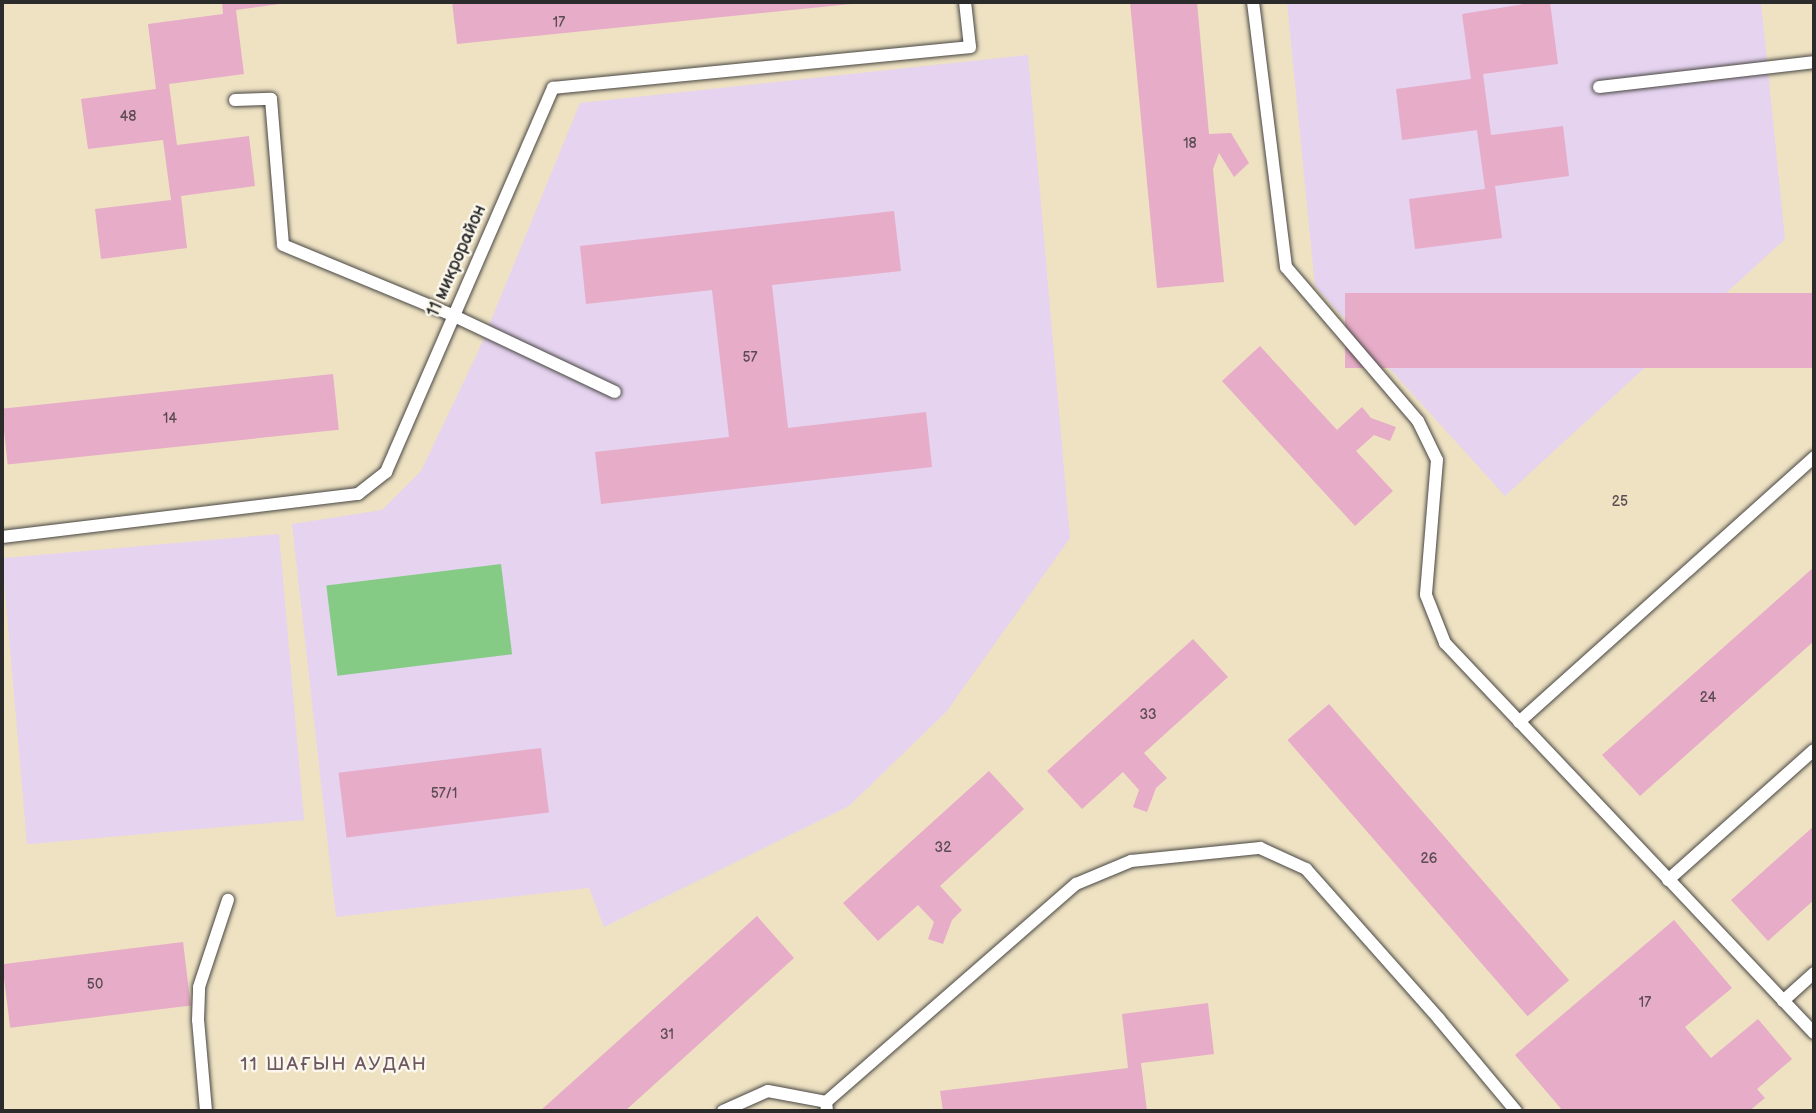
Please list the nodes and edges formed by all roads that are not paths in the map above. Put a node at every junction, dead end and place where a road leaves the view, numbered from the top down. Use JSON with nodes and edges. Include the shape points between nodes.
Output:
{"nodes":[{"id":1,"x":965,"y":2,"type":"edge"},
{"id":2,"x":1253,"y":2,"type":"edge"},
{"id":3,"x":1814,"y":62,"type":"edge"},
{"id":4,"x":1600,"y":87,"type":"dead end"},
{"id":5,"x":235,"y":100,"type":"dead end"},
{"id":6,"x":452,"y":315,"type":"junction"},
{"id":7,"x":615,"y":392,"type":"dead end"},
{"id":8,"x":1814,"y":457,"type":"edge"},
{"id":9,"x":2,"y":537,"type":"edge"},
{"id":10,"x":1519,"y":722,"type":"junction"},
{"id":11,"x":1814,"y":750,"type":"edge"},
{"id":12,"x":1668,"y":880,"type":"junction"},
{"id":13,"x":228,"y":900,"type":"dead end"},
{"id":14,"x":1814,"y":973,"type":"edge"},
{"id":15,"x":1783,"y":1001,"type":"junction"},
{"id":16,"x":1814,"y":1033,"type":"edge"},
{"id":17,"x":827,"y":1107,"type":"edge"},
{"id":18,"x":206,"y":1111,"type":"edge"},
{"id":19,"x":723,"y":1111,"type":"edge"},
{"id":20,"x":1516,"y":1111,"type":"edge"}],
"edges":[{"from":1,"to":6,"type":"lane","name":"11 микрорайон","via":[[970,47],[553,88]]},
{"from":2,"to":10,"type":"lane","via":[[1286,267],[1418,421],[1437,460],[1426,595],[1445,643]]},
{"from":3,"to":4,"type":"lane"},
{"from":5,"to":6,"type":"lane","via":[[271,99],[283,245]]},
{"from":6,"to":7,"type":"lane"},
{"from":6,"to":9,"type":"lane","name":"11 микрорайон","via":[[386,472],[358,494]]},
{"from":8,"to":10,"type":"lane"},
{"from":10,"to":12,"type":"lane"},
{"from":11,"to":12,"type":"lane"},
{"from":12,"to":15,"type":"lane"},
{"from":13,"to":18,"type":"lane","via":[[199,986],[198,1033]]},
{"from":14,"to":15,"type":"lane"},
{"from":15,"to":16,"type":"lane"},
{"from":17,"to":19,"type":"lane","via":[[768,1091]]},
{"from":17,"to":20,"type":"lane","via":[[1076,884],[1131,861],[1260,848],[1306,869]]}]}
